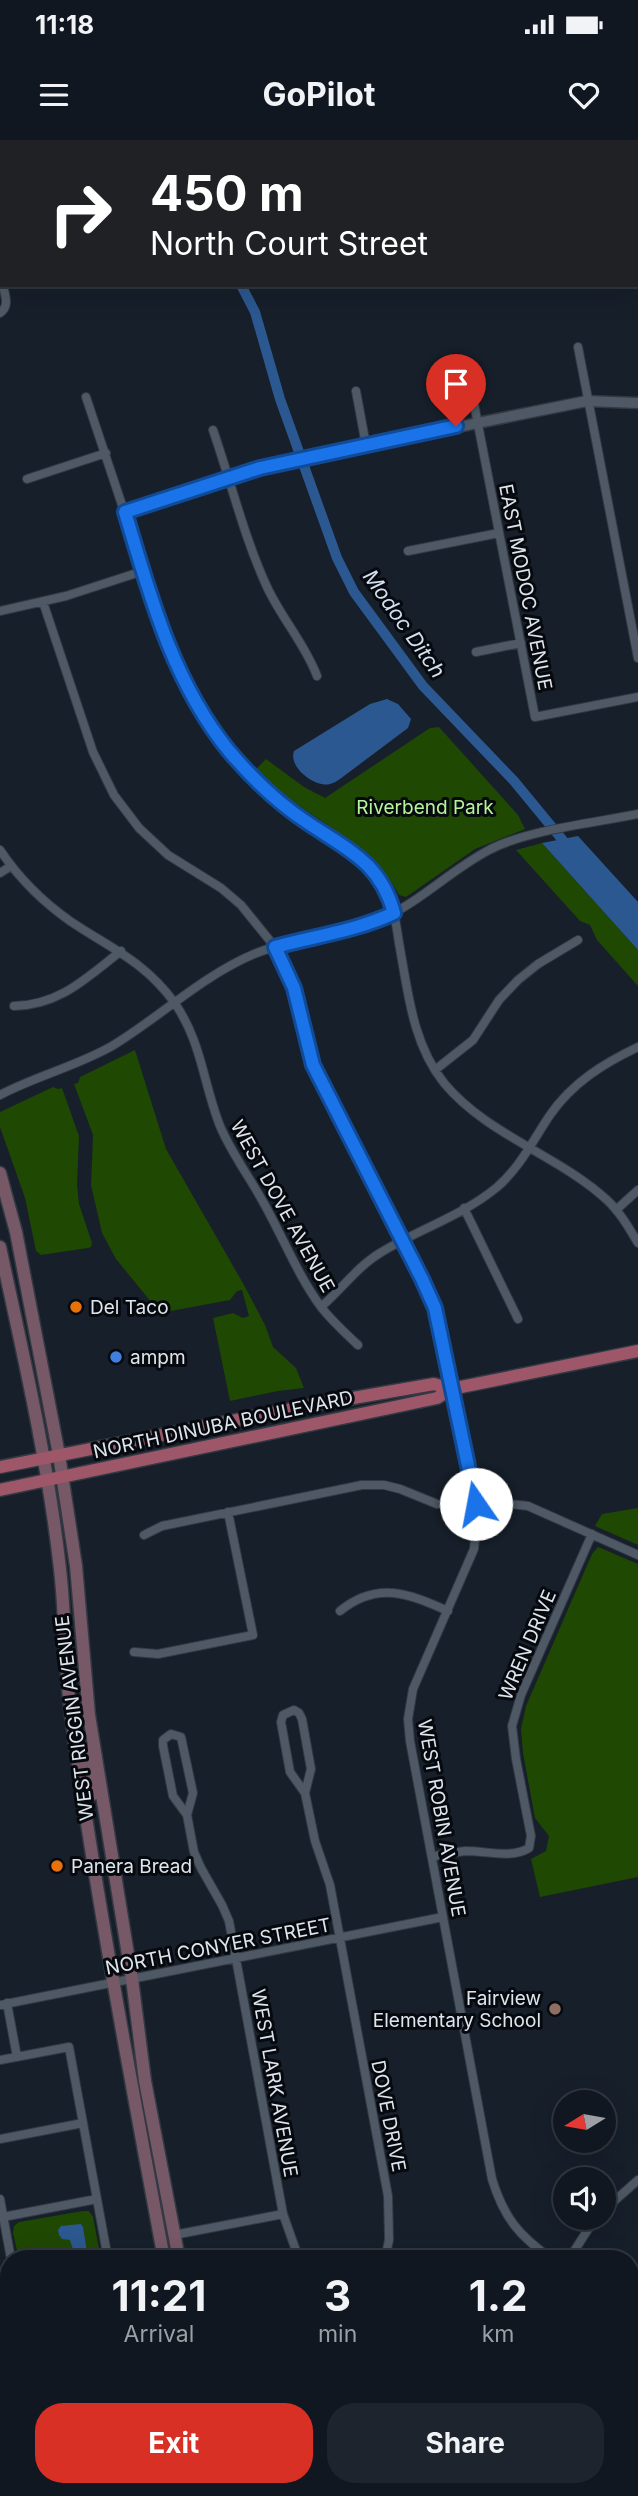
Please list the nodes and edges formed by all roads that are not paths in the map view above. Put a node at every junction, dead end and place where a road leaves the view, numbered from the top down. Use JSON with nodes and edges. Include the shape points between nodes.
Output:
{"nodes":[{"id":1,"x":3,"y":287,"type":"edge"},
{"id":2,"x":2,"y":311,"type":"edge"},
{"id":3,"x":578,"y":347,"type":"dead end"},
{"id":4,"x":467,"y":368,"type":"dead end"},
{"id":5,"x":356,"y":391,"type":"dead end"},
{"id":6,"x":86,"y":397,"type":"dead end"},
{"id":7,"x":587,"y":401,"type":"junction"},
{"id":8,"x":638,"y":403,"type":"edge"},
{"id":9,"x":478,"y":422,"type":"junction"},
{"id":10,"x":213,"y":429,"type":"dead end"},
{"id":11,"x":366,"y":445,"type":"junction"},
{"id":12,"x":106,"y":453,"type":"junction"},
{"id":13,"x":229,"y":478,"type":"junction"},
{"id":14,"x":27,"y":479,"type":"dead end"},
{"id":15,"x":125,"y":512,"type":"junction"},
{"id":16,"x":499,"y":533,"type":"junction"},
{"id":17,"x":408,"y":551,"type":"dead end"},
{"id":18,"x":143,"y":571,"type":"junction"},
{"id":19,"x":43,"y":602,"type":"junction"},
{"id":20,"x":0,"y":611,"type":"edge"},
{"id":21,"x":521,"y":643,"type":"junction"},
{"id":22,"x":475,"y":652,"type":"dead end"},
{"id":23,"x":638,"y":658,"type":"edge"},
{"id":24,"x":317,"y":676,"type":"dead end"},
{"id":25,"x":638,"y":697,"type":"edge"},
{"id":26,"x":638,"y":814,"type":"edge"},
{"id":27,"x":0,"y":850,"type":"edge"},
{"id":28,"x":11,"y":866,"type":"junction"},
{"id":29,"x":0,"y":873,"type":"edge"},
{"id":30,"x":394,"y":913,"type":"junction"},
{"id":31,"x":578,"y":940,"type":"dead end"},
{"id":32,"x":275,"y":947,"type":"junction"},
{"id":33,"x":121,"y":951,"type":"junction"},
{"id":34,"x":174,"y":1003,"type":"junction"},
{"id":35,"x":14,"y":1006,"type":"dead end"},
{"id":36,"x":638,"y":1047,"type":"edge"},
{"id":37,"x":435,"y":1070,"type":"junction"},
{"id":38,"x":0,"y":1095,"type":"edge"},
{"id":39,"x":530,"y":1147,"type":"junction"},
{"id":40,"x":0,"y":1173,"type":"edge"},
{"id":41,"x":638,"y":1190,"type":"edge"},
{"id":42,"x":0,"y":1196,"type":"edge"},
{"id":43,"x":464,"y":1208,"type":"junction"},
{"id":44,"x":615,"y":1210,"type":"junction"},
{"id":45,"x":16,"y":1232,"type":"junction"},
{"id":46,"x":402,"y":1241,"type":"junction"},
{"id":47,"x":638,"y":1243,"type":"edge"},
{"id":48,"x":0,"y":1247,"type":"edge"},
{"id":49,"x":321,"y":1307,"type":"junction"},
{"id":50,"x":518,"y":1318,"type":"dead end"},
{"id":51,"x":358,"y":1345,"type":"dead end"},
{"id":52,"x":638,"y":1351,"type":"edge"},
{"id":53,"x":451,"y":1389,"type":"junction"},
{"id":54,"x":59,"y":1455,"type":"junction"},
{"id":55,"x":43,"y":1459,"type":"junction"},
{"id":56,"x":0,"y":1467,"type":"edge"},
{"id":57,"x":63,"y":1476,"type":"junction"},
{"id":58,"x":46,"y":1480,"type":"junction"},
{"id":59,"x":0,"y":1490,"type":"edge"},
{"id":60,"x":476,"y":1504,"type":"junction"},
{"id":61,"x":228,"y":1512,"type":"junction"},
{"id":62,"x":592,"y":1534,"type":"junction"},
{"id":63,"x":144,"y":1535,"type":"dead end"},
{"id":64,"x":638,"y":1555,"type":"edge"},
{"id":65,"x":340,"y":1611,"type":"dead end"},
{"id":66,"x":448,"y":1611,"type":"junction"},
{"id":67,"x":134,"y":1651,"type":"dead end"},
{"id":68,"x":74,"y":1741,"type":"junction"},
{"id":69,"x":305,"y":1793,"type":"junction"},
{"id":70,"x":187,"y":1815,"type":"junction"},
{"id":71,"x":107,"y":1828,"type":"junction"},
{"id":72,"x":432,"y":1857,"type":"junction"},
{"id":73,"x":443,"y":1917,"type":"junction"},
{"id":74,"x":340,"y":1937,"type":"junction"},
{"id":75,"x":236,"y":1958,"type":"junction"},
{"id":76,"x":132,"y":1979,"type":"junction"},
{"id":77,"x":113,"y":1983,"type":"junction"},
{"id":78,"x":3,"y":2004,"type":"edge"},
{"id":79,"x":17,"y":2057,"type":"junction"},
{"id":80,"x":0,"y":2060,"type":"edge"},
{"id":81,"x":83,"y":2123,"type":"junction"},
{"id":82,"x":0,"y":2139,"type":"edge"},
{"id":83,"x":638,"y":2180,"type":"edge"},
{"id":84,"x":0,"y":2199,"type":"edge"},
{"id":85,"x":97,"y":2199,"type":"junction"},
{"id":86,"x":616,"y":2199,"type":"edge"},
{"id":87,"x":283,"y":2214,"type":"junction"},
{"id":88,"x":4,"y":2217,"type":"junction"},
{"id":89,"x":588,"y":2230,"type":"edge"},
{"id":90,"x":174,"y":2235,"type":"junction"},
{"id":91,"x":10,"y":2250,"type":"edge"},
{"id":92,"x":106,"y":2250,"type":"edge"},
{"id":93,"x":162,"y":2250,"type":"edge"},
{"id":94,"x":177,"y":2250,"type":"edge"},
{"id":95,"x":296,"y":2250,"type":"edge"},
{"id":96,"x":387,"y":2250,"type":"edge"},
{"id":97,"x":540,"y":2250,"type":"edge"},
{"id":98,"x":575,"y":2250,"type":"edge"}],
"edges":[{"from":1,"to":2,"type":"street","via":[[7,304]]},
{"from":3,"to":7,"type":"street"},
{"from":4,"to":9,"type":"street","name":"EAST MODOC AVENUE"},
{"from":5,"to":11,"type":"street"},
{"from":6,"to":12,"type":"street"},
{"from":7,"to":8,"type":"street"},
{"from":7,"to":9,"type":"street"},
{"from":7,"to":23,"type":"street"},
{"from":9,"to":11,"type":"street"},
{"from":9,"to":16,"type":"street","name":"EAST MODOC AVENUE"},
{"from":10,"to":13,"type":"street"},
{"from":11,"to":13,"type":"street"},
{"from":12,"to":14,"type":"street"},
{"from":12,"to":15,"type":"street"},
{"from":13,"to":15,"type":"street"},
{"from":13,"to":24,"type":"street","via":[[267,587],[309,653]]},
{"from":15,"to":18,"type":"street"},
{"from":16,"to":17,"type":"street"},
{"from":16,"to":21,"type":"street","name":"EAST MODOC AVENUE"},
{"from":18,"to":19,"type":"street"},
{"from":18,"to":30,"type":"street","via":[[177,667],[229,751],[272,796],[364,860],[386,890]]},
{"from":19,"to":20,"type":"street"},
{"from":19,"to":32,"type":"street","name":"WEST ROBIN AVENUE","via":[[93,752],[114,795],[168,855],[241,905]]},
{"from":21,"to":22,"type":"street"},
{"from":21,"to":25,"type":"street","name":"EAST MODOC AVENUE","via":[[535,717]]},
{"from":26,"to":30,"type":"street","via":[[492,848]]},
{"from":27,"to":28,"type":"street","name":"WEST DOVE AVENUE"},
{"from":28,"to":29,"type":"street"},
{"from":28,"to":33,"type":"street","name":"WEST DOVE AVENUE","via":[[52,908]]},
{"from":30,"to":32,"type":"street","via":[[350,930]]},
{"from":30,"to":37,"type":"street","via":[[415,1024]]},
{"from":31,"to":37,"type":"street","via":[[518,980],[473,1040]]},
{"from":32,"to":34,"type":"street","via":[[229,966]]},
{"from":32,"to":46,"type":"street","name":"WEST ROBIN AVENUE","via":[[294,988],[313,1065]]},
{"from":33,"to":34,"type":"street","name":"WEST DOVE AVENUE","via":[[147,971]]},
{"from":33,"to":35,"type":"street","via":[[51,1001]]},
{"from":34,"to":38,"type":"street","via":[[101,1051]]},
{"from":34,"to":49,"type":"street","name":"WEST DOVE AVENUE","via":[[196,1045],[225,1137]]},
{"from":36,"to":39,"type":"street","via":[[595,1071],[571,1091]]},
{"from":37,"to":39,"type":"street","via":[[471,1109]]},
{"from":39,"to":43,"type":"street","via":[[496,1188]]},
{"from":39,"to":44,"type":"street","via":[[587,1184]]},
{"from":40,"to":45,"type":"main road","name":"WEST RIGGIN AVENUE"},
{"from":41,"to":44,"type":"street"},
{"from":42,"to":45,"type":"main road"},
{"from":43,"to":46,"type":"street"},
{"from":43,"to":50,"type":"street"},
{"from":44,"to":47,"type":"street"},
{"from":45,"to":54,"type":"main road","name":"WEST RIGGIN AVENUE"},
{"from":46,"to":49,"type":"street","via":[[366,1263]]},
{"from":46,"to":53,"type":"street","name":"WEST ROBIN AVENUE","via":[[435,1308]]},
{"from":48,"to":55,"type":"main road","name":"WEST RIGGIN AVENUE"},
{"from":49,"to":51,"type":"street","name":"WEST DOVE AVENUE"},
{"from":52,"to":53,"type":"main road","name":"NORTH DINUBA BOULEVARD"},
{"from":53,"to":54,"type":"main road","name":"NORTH DINUBA BOULEVARD","via":[[420,1386]]},
{"from":53,"to":57,"type":"main road","name":"NORTH DINUBA BOULEVARD","via":[[437,1398]]},
{"from":53,"to":60,"type":"street","name":"WEST ROBIN AVENUE"},
{"from":54,"to":55,"type":"main road","name":"NORTH DINUBA BOULEVARD"},
{"from":54,"to":57,"type":"main road","name":"WEST RIGGIN AVENUE"},
{"from":55,"to":56,"type":"main road","name":"NORTH DINUBA BOULEVARD"},
{"from":55,"to":58,"type":"main road","name":"WEST RIGGIN AVENUE"},
{"from":57,"to":58,"type":"main road","name":"NORTH DINUBA BOULEVARD"},
{"from":57,"to":71,"type":"main road","name":"WEST RIGGIN AVENUE"},
{"from":58,"to":59,"type":"main road","name":"NORTH DINUBA BOULEVARD"},
{"from":58,"to":68,"type":"main road","name":"WEST RIGGIN AVENUE","via":[[61,1580]]},
{"from":60,"to":61,"type":"street","via":[[437,1504],[400,1489],[362,1485]]},
{"from":60,"to":62,"type":"street","via":[[528,1506]]},
{"from":60,"to":66,"type":"street","name":"WEST ROBIN AVENUE","via":[[474,1549]]},
{"from":61,"to":63,"type":"street","via":[[162,1526]]},
{"from":61,"to":67,"type":"street","via":[[253,1635],[158,1654]]},
{"from":62,"to":64,"type":"street"},
{"from":62,"to":72,"type":"street","name":"WREN DRIVE","via":[[516,1711],[513,1741],[532,1842],[523,1852],[467,1851]]},
{"from":65,"to":66,"type":"street","via":[[355,1598],[387,1593],[422,1599]]},
{"from":66,"to":72,"type":"street","name":"WEST ROBIN AVENUE","via":[[413,1689],[408,1719]]},
{"from":68,"to":71,"type":"main road","via":[[85,1750],[95,1804]]},
{"from":68,"to":77,"type":"main road","name":"WEST RIGGIN AVENUE"},
{"from":69,"to":69,"type":"street","via":[[311,1769],[302,1719],[294,1710],[283,1715],[281,1722],[290,1772]]},
{"from":69,"to":74,"type":"street","name":"DOVE DRIVE"},
{"from":70,"to":70,"type":"street","via":[[193,1799],[191,1782],[181,1737],[171,1734],[163,1746],[173,1796]]},
{"from":70,"to":75,"type":"street","name":"WEST LARK AVENUE","via":[[194,1852],[226,1913]]},
{"from":71,"to":76,"type":"main road","name":"WEST RIGGIN AVENUE"},
{"from":72,"to":73,"type":"street","name":"WEST ROBIN AVENUE"},
{"from":73,"to":74,"type":"street","name":"NORTH CONYER STREET"},
{"from":73,"to":97,"type":"street","name":"WEST ROBIN AVENUE","via":[[492,2179],[510,2221]]},
{"from":74,"to":75,"type":"street","name":"NORTH CONYER STREET"},
{"from":74,"to":96,"type":"street","name":"DOVE DRIVE","via":[[388,2196]]},
{"from":75,"to":76,"type":"street","name":"NORTH CONYER STREET"},
{"from":75,"to":87,"type":"street","name":"WEST LARK AVENUE"},
{"from":76,"to":77,"type":"street","name":"NORTH CONYER STREET"},
{"from":76,"to":90,"type":"main road","name":"WEST RIGGIN AVENUE","via":[[145,2081]]},
{"from":77,"to":78,"type":"street","name":"NORTH CONYER STREET"},
{"from":77,"to":93,"type":"main road","name":"WEST RIGGIN AVENUE"},
{"from":78,"to":79,"type":"street"},
{"from":79,"to":80,"type":"street"},
{"from":79,"to":81,"type":"street","via":[[69,2048]]},
{"from":81,"to":82,"type":"street"},
{"from":81,"to":85,"type":"street"},
{"from":83,"to":86,"type":"street"},
{"from":84,"to":88,"type":"street"},
{"from":85,"to":88,"type":"street"},
{"from":85,"to":92,"type":"street"},
{"from":87,"to":90,"type":"street"},
{"from":87,"to":95,"type":"street","name":"WEST LARK AVENUE"},
{"from":88,"to":91,"type":"street"},
{"from":89,"to":98,"type":"street"},
{"from":90,"to":94,"type":"main road","name":"WEST RIGGIN AVENUE"}]}
